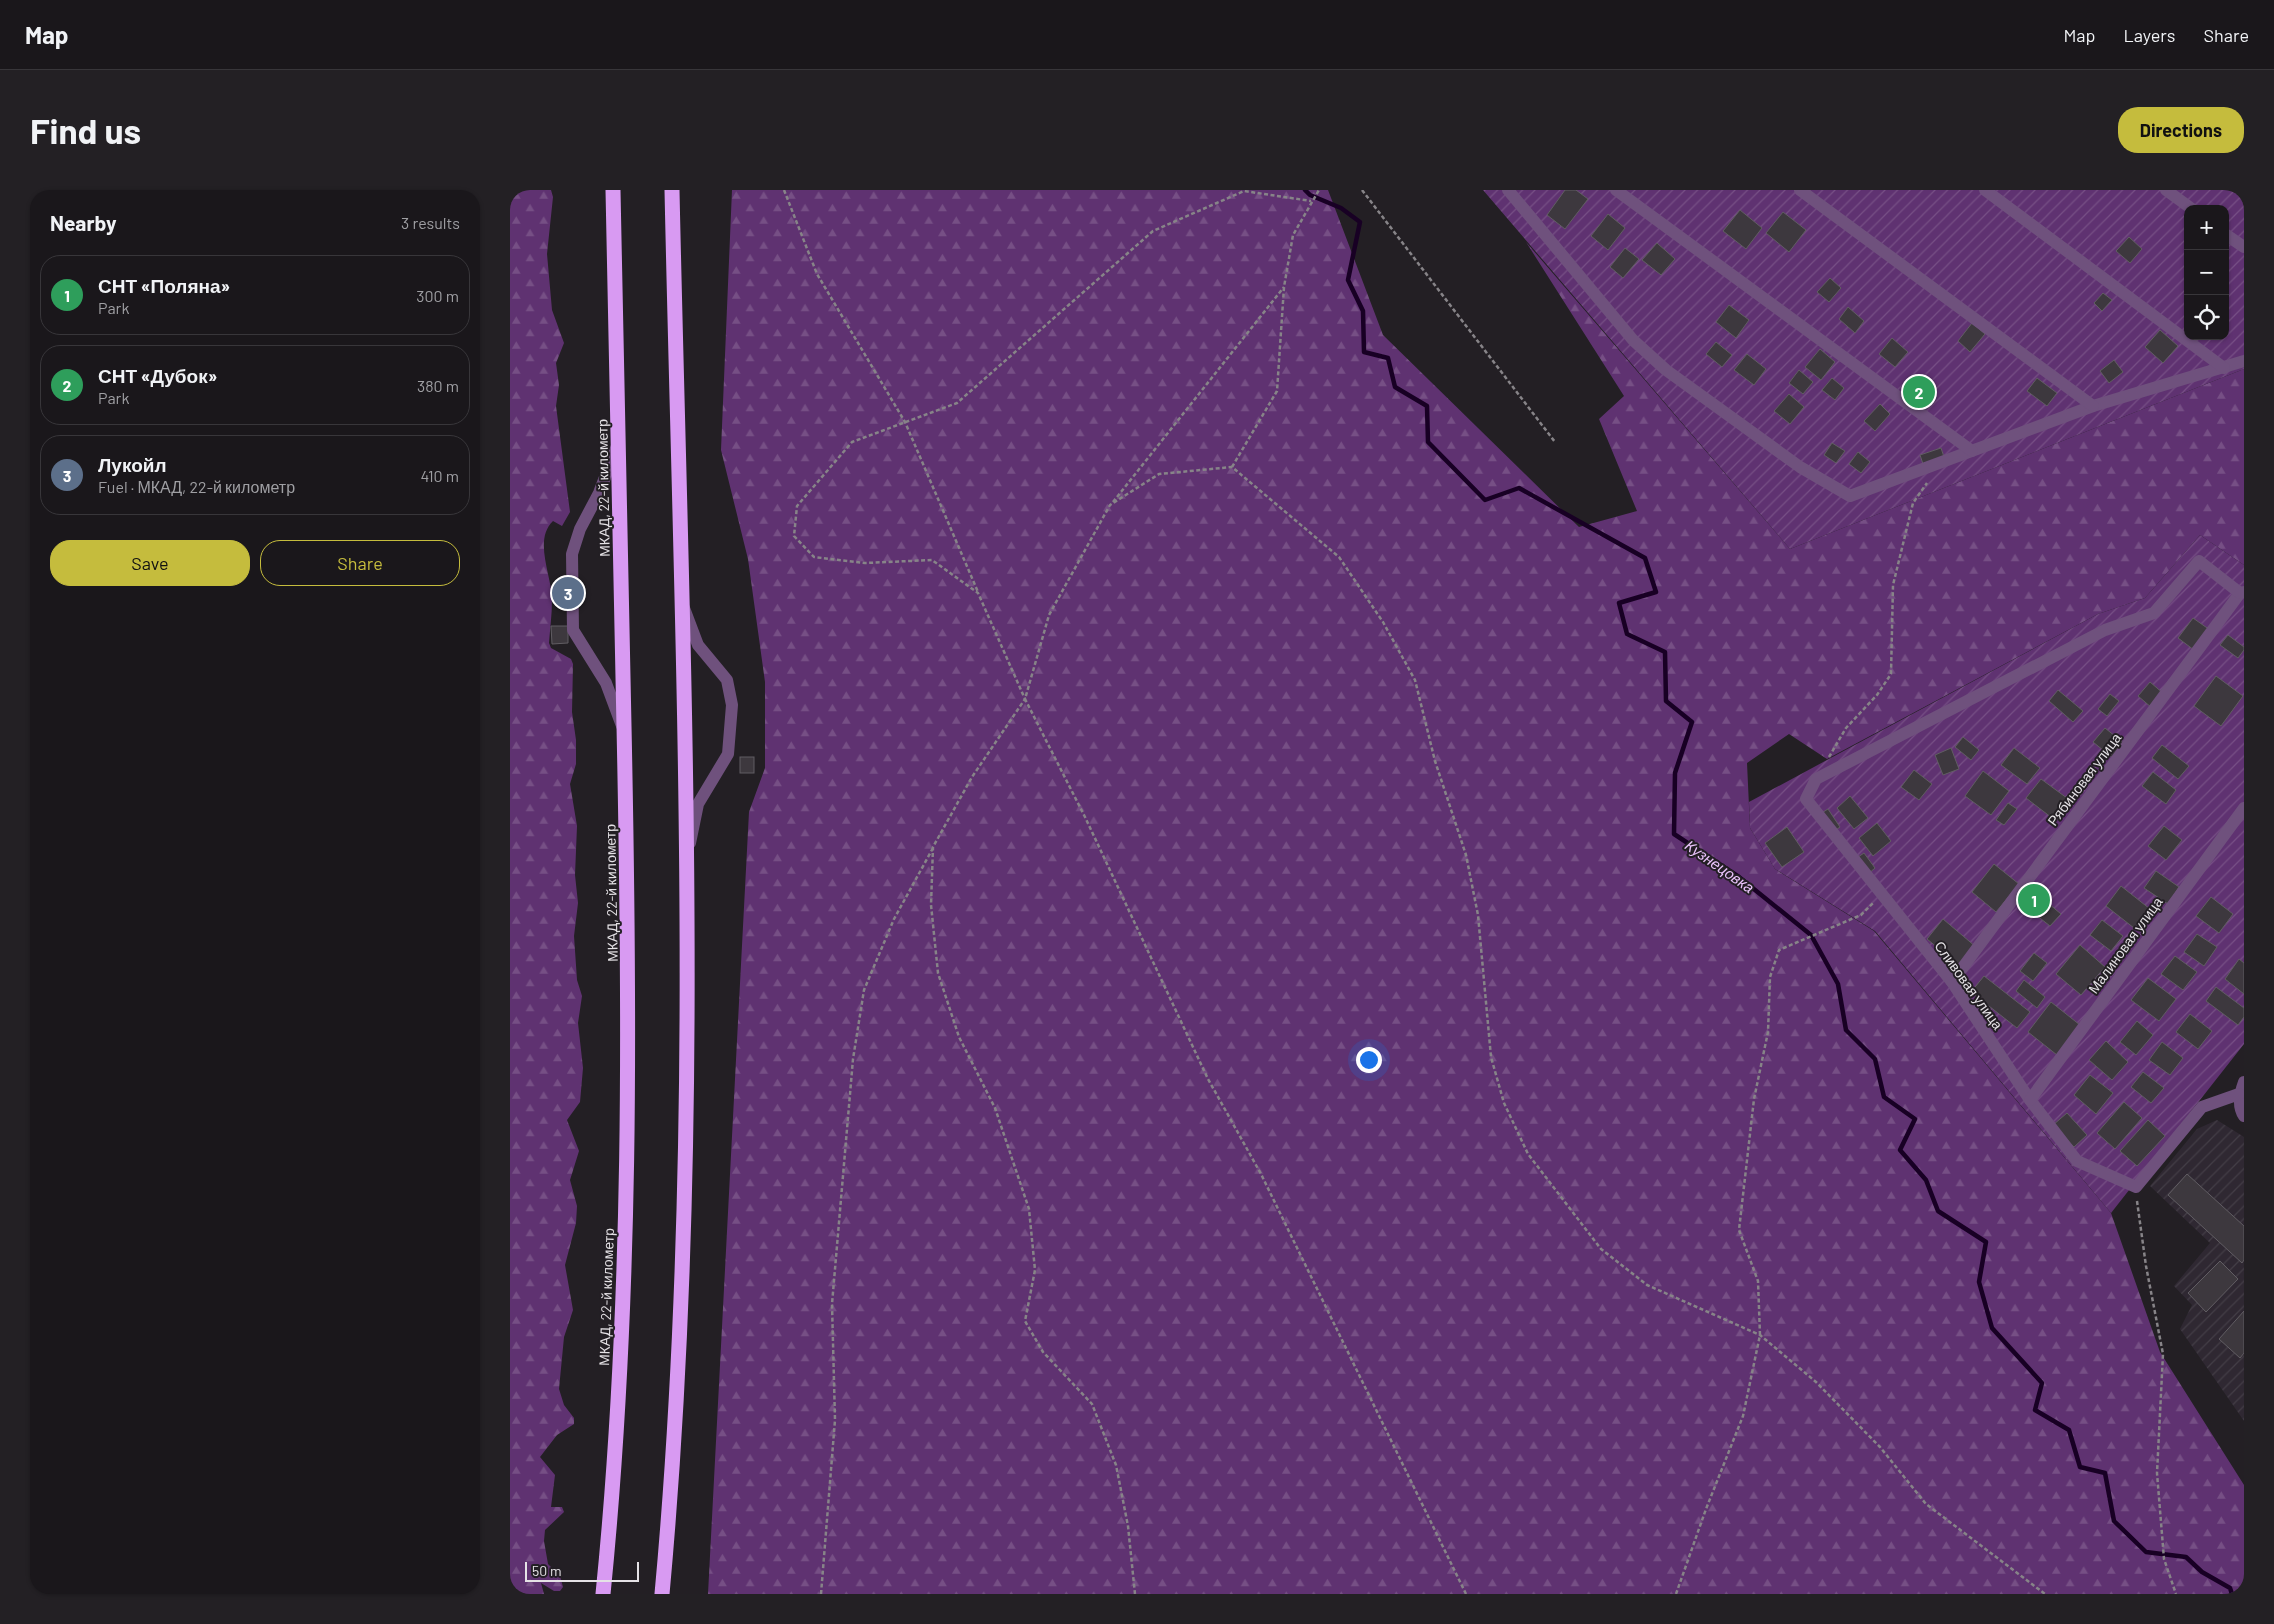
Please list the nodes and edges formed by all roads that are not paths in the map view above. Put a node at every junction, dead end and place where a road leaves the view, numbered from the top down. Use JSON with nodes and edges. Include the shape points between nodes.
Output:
{"nodes":[{"id":1,"x":613,"y":190,"type":"edge"},
{"id":2,"x":672,"y":190,"type":"edge"},
{"id":3,"x":1508,"y":190,"type":"edge"},
{"id":4,"x":1616,"y":190,"type":"edge"},
{"id":5,"x":1800,"y":190,"type":"edge"},
{"id":6,"x":1985,"y":190,"type":"edge"},
{"id":7,"x":2166,"y":190,"type":"edge"},
{"id":8,"x":2187,"y":205,"type":"edge"},
{"id":9,"x":2229,"y":237,"type":"edge"},
{"id":10,"x":2244,"y":247,"type":"edge"},
{"id":11,"x":2244,"y":361,"type":"edge"},
{"id":12,"x":2224,"y":368,"type":"junction"},
{"id":13,"x":2092,"y":406,"type":"junction"},
{"id":14,"x":618,"y":443,"type":"junction"},
{"id":15,"x":1972,"y":451,"type":"junction"},
{"id":16,"x":2242,"y":592,"type":"edge"},
{"id":17,"x":681,"y":600,"type":"junction"},
{"id":18,"x":624,"y":732,"type":"junction"},
{"id":19,"x":2244,"y":808,"type":"edge"},
{"id":20,"x":686,"y":862,"type":"junction"},
{"id":21,"x":1952,"y":982,"type":"junction"},
{"id":22,"x":2242,"y":1088,"type":"edge"},
{"id":23,"x":2030,"y":1100,"type":"junction"},
{"id":24,"x":2244,"y":1116,"type":"edge"},
{"id":25,"x":603,"y":1594,"type":"edge"},
{"id":26,"x":662,"y":1594,"type":"edge"}],
"edges":[{"from":1,"to":14,"type":"highway","name":"МКАД, 22-й километр"},
{"from":2,"to":17,"type":"highway"},
{"from":3,"to":15,"type":"lane","via":[[1640,346],[1666,370],[1800,467],[1850,496]]},
{"from":4,"to":15,"type":"lane"},
{"from":5,"to":13,"type":"lane"},
{"from":6,"to":12,"type":"lane"},
{"from":7,"to":8,"type":"lane"},
{"from":9,"to":10,"type":"lane"},
{"from":11,"to":12,"type":"lane"},
{"from":12,"to":13,"type":"lane"},
{"from":13,"to":15,"type":"lane"},
{"from":14,"to":18,"type":"highway","name":"МКАД, 22-й километр"},
{"from":14,"to":18,"type":"lane","via":[[572,554],[573,630],[606,683]]},
{"from":16,"to":21,"type":"lane","name":"Рябиновая улица"},
{"from":16,"to":21,"type":"lane","name":"Сливовая улица","via":[[2199,561],[2154,613],[2104,630],[1816,779],[1806,799],[1880,896]]},
{"from":17,"to":20,"type":"highway"},
{"from":17,"to":20,"type":"lane","via":[[698,645],[727,680],[732,705],[728,754],[698,804]]},
{"from":18,"to":25,"type":"highway","name":"МКАД, 22-й километр","via":[[628,1000],[626,1217]]},
{"from":19,"to":23,"type":"lane","name":"Малиновая улица"},
{"from":20,"to":26,"type":"highway","via":[[685,1218],[678,1390]]},
{"from":21,"to":23,"type":"lane","name":"Сливовая улица"},
{"from":22,"to":23,"type":"lane","name":"Сливовая улица","via":[[2202,1107],[2136,1187],[2077,1160]]},
{"from":22,"to":24,"type":"lane","via":[[2241,1111]]}]}
